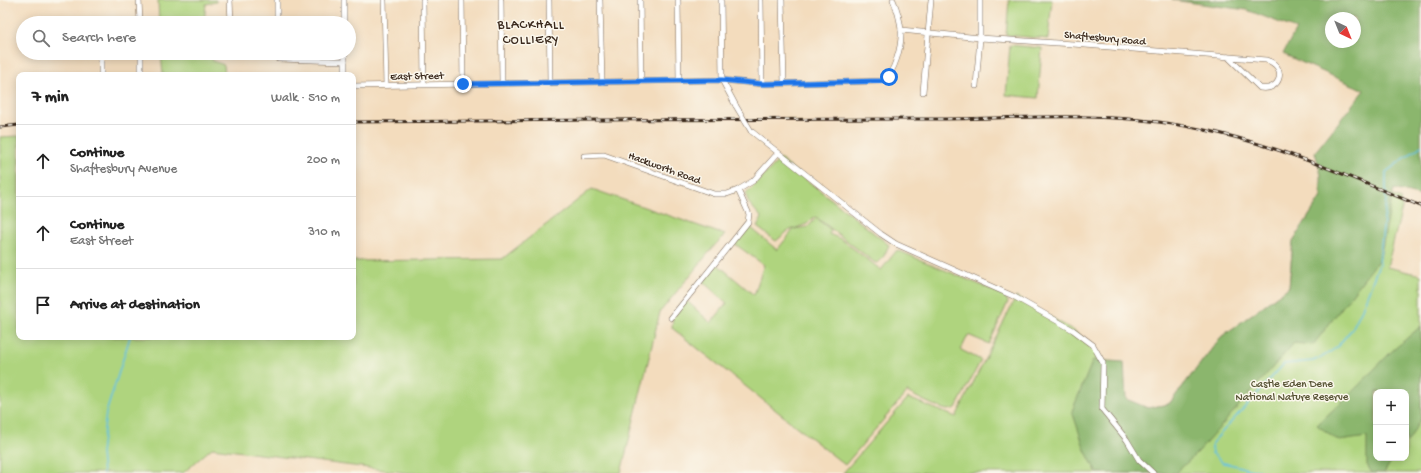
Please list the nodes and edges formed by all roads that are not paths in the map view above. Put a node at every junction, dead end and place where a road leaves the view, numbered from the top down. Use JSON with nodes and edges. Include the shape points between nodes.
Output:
{"nodes":[{"id":1,"x":139,"y":0,"type":"edge"},
{"id":2,"x":230,"y":0,"type":"edge"},
{"id":3,"x":277,"y":0,"type":"edge"},
{"id":4,"x":344,"y":0,"type":"edge"},
{"id":5,"x":384,"y":0,"type":"edge"},
{"id":6,"x":423,"y":0,"type":"edge"},
{"id":7,"x":462,"y":0,"type":"edge"},
{"id":8,"x":501,"y":0,"type":"edge"},
{"id":9,"x":549,"y":0,"type":"edge"},
{"id":10,"x":600,"y":0,"type":"edge"},
{"id":11,"x":640,"y":0,"type":"edge"},
{"id":12,"x":678,"y":0,"type":"edge"},
{"id":13,"x":721,"y":0,"type":"edge"},
{"id":14,"x":761,"y":0,"type":"edge"},
{"id":15,"x":782,"y":0,"type":"edge"},
{"id":16,"x":893,"y":0,"type":"edge"},
{"id":17,"x":931,"y":0,"type":"edge"},
{"id":18,"x":980,"y":0,"type":"edge"},
{"id":19,"x":140,"y":16,"type":"edge"},
{"id":20,"x":231,"y":16,"type":"edge"},
{"id":21,"x":277,"y":16,"type":"edge"},
{"id":22,"x":344,"y":16,"type":"edge"},
{"id":23,"x":901,"y":30,"type":"junction"},
{"id":24,"x":928,"y":33,"type":"junction"},
{"id":25,"x":980,"y":38,"type":"junction"},
{"id":26,"x":1228,"y":57,"type":"junction"},
{"id":27,"x":101,"y":60,"type":"edge"},
{"id":28,"x":141,"y":60,"type":"edge"},
{"id":29,"x":345,"y":60,"type":"edge"},
{"id":30,"x":101,"y":72,"type":"edge"},
{"id":31,"x":141,"y":72,"type":"edge"},
{"id":32,"x":345,"y":72,"type":"edge"},
{"id":33,"x":679,"y":80,"type":"junction"},
{"id":34,"x":722,"y":80,"type":"junction"},
{"id":35,"x":642,"y":81,"type":"junction"},
{"id":36,"x":550,"y":82,"type":"junction"},
{"id":37,"x":602,"y":82,"type":"junction"},
{"id":38,"x":502,"y":83,"type":"junction"},
{"id":39,"x":784,"y":83,"type":"junction"},
{"id":40,"x":424,"y":84,"type":"junction"},
{"id":41,"x":463,"y":84,"type":"junction"},
{"id":42,"x":762,"y":84,"type":"junction"},
{"id":43,"x":386,"y":85,"type":"junction"},
{"id":44,"x":356,"y":86,"type":"edge"},
{"id":45,"x":976,"y":86,"type":"dead end"},
{"id":46,"x":923,"y":92,"type":"dead end"},
{"id":47,"x":778,"y":152,"type":"junction"},
{"id":48,"x":584,"y":156,"type":"dead end"},
{"id":49,"x":738,"y":190,"type":"junction"},
{"id":50,"x":671,"y":318,"type":"dead end"},
{"id":51,"x":1153,"y":473,"type":"edge"}],
"edges":[{"from":1,"to":19,"type":"street"},
{"from":2,"to":20,"type":"street"},
{"from":3,"to":21,"type":"street"},
{"from":4,"to":22,"type":"street"},
{"from":5,"to":43,"type":"street"},
{"from":6,"to":40,"type":"street"},
{"from":7,"to":41,"type":"street"},
{"from":8,"to":38,"type":"street"},
{"from":9,"to":36,"type":"street"},
{"from":10,"to":37,"type":"street"},
{"from":11,"to":35,"type":"street"},
{"from":12,"to":33,"type":"street"},
{"from":13,"to":34,"type":"street"},
{"from":14,"to":42,"type":"street"},
{"from":15,"to":39,"type":"street"},
{"from":16,"to":23,"type":"street"},
{"from":17,"to":24,"type":"street"},
{"from":18,"to":25,"type":"street"},
{"from":23,"to":24,"type":"street","name":"Shaftesbury Road"},
{"from":23,"to":39,"type":"street","name":"East Street","via":[[895,65],[889,77],[883,81]]},
{"from":24,"to":25,"type":"street","name":"Shaftesbury Road"},
{"from":24,"to":46,"type":"street"},
{"from":25,"to":26,"type":"street","name":"Shaftesbury Road"},
{"from":25,"to":45,"type":"street"},
{"from":26,"to":26,"type":"street","name":"Shaftesbury Road","via":[[1270,61],[1279,69],[1279,79],[1270,87],[1260,88]]},
{"from":27,"to":30,"type":"street"},
{"from":28,"to":31,"type":"street"},
{"from":29,"to":32,"type":"street"},
{"from":33,"to":34,"type":"street","name":"East Street"},
{"from":33,"to":35,"type":"street","name":"East Street"},
{"from":34,"to":42,"type":"street","name":"East Street"},
{"from":34,"to":47,"type":"street","bridge":true,"via":[[751,131]]},
{"from":35,"to":37,"type":"street","name":"East Street"},
{"from":36,"to":37,"type":"street","name":"East Street"},
{"from":36,"to":38,"type":"street","name":"East Street"},
{"from":38,"to":41,"type":"street","name":"East Street"},
{"from":39,"to":42,"type":"street","name":"East Street"},
{"from":40,"to":41,"type":"street","name":"East Street"},
{"from":40,"to":43,"type":"street","name":"East Street"},
{"from":43,"to":44,"type":"street","name":"East Street"},
{"from":47,"to":49,"type":"street","via":[[753,181]]},
{"from":47,"to":51,"type":"street","via":[[896,244],[1013,296],[1073,330],[1092,345],[1103,363],[1102,410],[1127,440],[1139,460]]},
{"from":48,"to":49,"type":"street","name":"Hackworth Road","via":[[604,155],[714,194],[727,194]]},
{"from":49,"to":50,"type":"street","via":[[749,214],[748,222]]}]}
